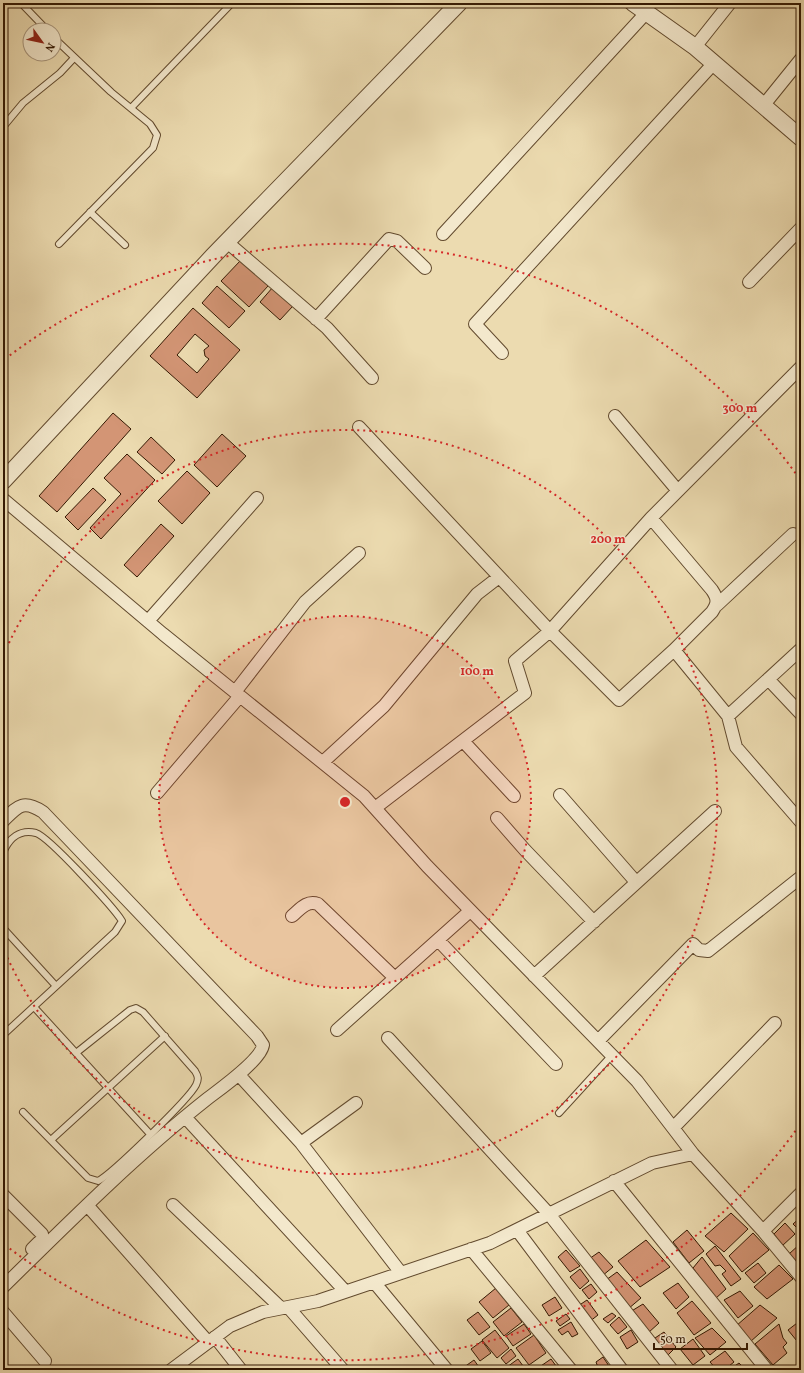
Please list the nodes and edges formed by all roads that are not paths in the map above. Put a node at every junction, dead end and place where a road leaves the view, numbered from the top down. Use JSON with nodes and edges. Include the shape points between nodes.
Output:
{"nodes":[{"id":1,"x":21,"y":3,"type":"edge"},
{"id":2,"x":232,"y":3,"type":"edge"},
{"id":3,"x":459,"y":3,"type":"edge"},
{"id":4,"x":633,"y":3,"type":"edge"},
{"id":5,"x":730,"y":3,"type":"edge"},
{"id":6,"x":646,"y":13,"type":"junction"},
{"id":7,"x":39,"y":22,"type":"edge"},
{"id":8,"x":62,"y":46,"type":"edge"},
{"id":9,"x":695,"y":47,"type":"junction"},
{"id":10,"x":74,"y":58,"type":"junction"},
{"id":11,"x":801,"y":59,"type":"edge"},
{"id":12,"x":714,"y":63,"type":"junction"},
{"id":13,"x":763,"y":106,"type":"junction"},
{"id":14,"x":131,"y":108,"type":"junction"},
{"id":15,"x":3,"y":127,"type":"edge"},
{"id":16,"x":801,"y":138,"type":"edge"},
{"id":17,"x":90,"y":212,"type":"junction"},
{"id":18,"x":801,"y":228,"type":"edge"},
{"id":19,"x":443,"y":234,"type":"dead end"},
{"id":20,"x":227,"y":242,"type":"junction"},
{"id":21,"x":60,"y":244,"type":"dead end"},
{"id":22,"x":126,"y":245,"type":"dead end"},
{"id":23,"x":425,"y":268,"type":"dead end"},
{"id":24,"x":749,"y":282,"type":"dead end"},
{"id":25,"x":316,"y":319,"type":"junction"},
{"id":26,"x":502,"y":353,"type":"dead end"},
{"id":27,"x":801,"y":366,"type":"edge"},
{"id":28,"x":372,"y":378,"type":"dead end"},
{"id":29,"x":615,"y":416,"type":"dead end"},
{"id":30,"x":359,"y":427,"type":"dead end"},
{"id":31,"x":3,"y":481,"type":"edge"},
{"id":32,"x":678,"y":491,"type":"junction"},
{"id":33,"x":257,"y":498,"type":"dead end"},
{"id":34,"x":3,"y":499,"type":"edge"},
{"id":35,"x":651,"y":518,"type":"junction"},
{"id":36,"x":793,"y":534,"type":"dead end"},
{"id":37,"x":359,"y":553,"type":"dead end"},
{"id":38,"x":499,"y":577,"type":"junction"},
{"id":39,"x":717,"y":605,"type":"junction"},
{"id":40,"x":148,"y":621,"type":"junction"},
{"id":41,"x":550,"y":631,"type":"junction"},
{"id":42,"x":801,"y":649,"type":"edge"},
{"id":43,"x":674,"y":650,"type":"junction"},
{"id":44,"x":768,"y":680,"type":"junction"},
{"id":45,"x":238,"y":694,"type":"junction"},
{"id":46,"x":801,"y":714,"type":"edge"},
{"id":47,"x":728,"y":716,"type":"junction"},
{"id":48,"x":463,"y":741,"type":"junction"},
{"id":49,"x":323,"y":762,"type":"junction"},
{"id":50,"x":157,"y":793,"type":"dead end"},
{"id":51,"x":560,"y":795,"type":"dead end"},
{"id":52,"x":514,"y":796,"type":"dead end"},
{"id":53,"x":375,"y":808,"type":"junction"},
{"id":54,"x":715,"y":811,"type":"dead end"},
{"id":55,"x":497,"y":818,"type":"dead end"},
{"id":56,"x":3,"y":821,"type":"edge"},
{"id":57,"x":801,"y":822,"type":"edge"},
{"id":58,"x":3,"y":853,"type":"edge"},
{"id":59,"x":801,"y":877,"type":"edge"},
{"id":60,"x":636,"y":882,"type":"junction"},
{"id":61,"x":470,"y":911,"type":"junction"},
{"id":62,"x":292,"y":916,"type":"dead end"},
{"id":63,"x":594,"y":922,"type":"junction"},
{"id":64,"x":3,"y":928,"type":"edge"},
{"id":65,"x":438,"y":940,"type":"junction"},
{"id":66,"x":534,"y":976,"type":"junction"},
{"id":67,"x":395,"y":978,"type":"junction"},
{"id":68,"x":56,"y":986,"type":"junction"},
{"id":69,"x":34,"y":1007,"type":"junction"},
{"id":70,"x":775,"y":1023,"type":"dead end"},
{"id":71,"x":337,"y":1030,"type":"dead end"},
{"id":72,"x":3,"y":1035,"type":"edge"},
{"id":73,"x":165,"y":1036,"type":"junction"},
{"id":74,"x":388,"y":1038,"type":"dead end"},
{"id":75,"x":598,"y":1041,"type":"junction"},
{"id":76,"x":76,"y":1053,"type":"junction"},
{"id":77,"x":612,"y":1055,"type":"junction"},
{"id":78,"x":556,"y":1064,"type":"dead end"},
{"id":79,"x":239,"y":1075,"type":"junction"},
{"id":80,"x":107,"y":1088,"type":"junction"},
{"id":81,"x":356,"y":1103,"type":"dead end"},
{"id":82,"x":23,"y":1112,"type":"dead end"},
{"id":83,"x":558,"y":1113,"type":"dead end"},
{"id":84,"x":185,"y":1117,"type":"junction"},
{"id":85,"x":673,"y":1128,"type":"junction"},
{"id":86,"x":150,"y":1134,"type":"junction"},
{"id":87,"x":51,"y":1140,"type":"junction"},
{"id":88,"x":301,"y":1143,"type":"junction"},
{"id":89,"x":693,"y":1154,"type":"junction"},
{"id":90,"x":614,"y":1182,"type":"junction"},
{"id":91,"x":801,"y":1193,"type":"edge"},
{"id":92,"x":3,"y":1195,"type":"edge"},
{"id":93,"x":174,"y":1205,"type":"dead end"},
{"id":94,"x":87,"y":1206,"type":"junction"},
{"id":95,"x":549,"y":1214,"type":"junction"},
{"id":96,"x":517,"y":1230,"type":"junction"},
{"id":97,"x":763,"y":1231,"type":"junction"},
{"id":98,"x":471,"y":1249,"type":"junction"},
{"id":99,"x":401,"y":1273,"type":"junction"},
{"id":100,"x":3,"y":1276,"type":"edge"},
{"id":101,"x":801,"y":1277,"type":"edge"},
{"id":102,"x":374,"y":1282,"type":"junction"},
{"id":103,"x":3,"y":1287,"type":"edge"},
{"id":104,"x":345,"y":1291,"type":"junction"},
{"id":105,"x":284,"y":1307,"type":"junction"},
{"id":106,"x":3,"y":1312,"type":"edge"},
{"id":107,"x":212,"y":1340,"type":"junction"},
{"id":108,"x":45,"y":1361,"type":"dead end"},
{"id":109,"x":174,"y":1369,"type":"edge"},
{"id":110,"x":241,"y":1370,"type":"edge"},
{"id":111,"x":343,"y":1370,"type":"edge"},
{"id":112,"x":447,"y":1370,"type":"edge"},
{"id":113,"x":571,"y":1370,"type":"edge"},
{"id":114,"x":622,"y":1370,"type":"edge"},
{"id":115,"x":672,"y":1370,"type":"edge"},
{"id":116,"x":767,"y":1370,"type":"edge"}],
"edges":[{"from":1,"to":7,"type":"lane"},
{"from":2,"to":14,"type":"lane"},
{"from":3,"to":20,"type":"street"},
{"from":4,"to":6,"type":"street"},
{"from":5,"to":9,"type":"street"},
{"from":6,"to":9,"type":"street"},
{"from":6,"to":19,"type":"street"},
{"from":8,"to":10,"type":"lane"},
{"from":9,"to":12,"type":"street"},
{"from":10,"to":14,"type":"lane"},
{"from":10,"to":15,"type":"lane","via":[[23,103]]},
{"from":11,"to":13,"type":"street"},
{"from":12,"to":13,"type":"street"},
{"from":12,"to":26,"type":"street","via":[[475,324]]},
{"from":13,"to":16,"type":"street"},
{"from":14,"to":17,"type":"lane","via":[[155,130],[156,143]]},
{"from":17,"to":21,"type":"lane"},
{"from":17,"to":22,"type":"lane"},
{"from":18,"to":24,"type":"street"},
{"from":20,"to":25,"type":"street"},
{"from":20,"to":31,"type":"street"},
{"from":23,"to":25,"type":"street","via":[[397,241],[389,239]]},
{"from":25,"to":28,"type":"street","via":[[336,336]]},
{"from":27,"to":32,"type":"street"},
{"from":29,"to":32,"type":"street"},
{"from":30,"to":38,"type":"street"},
{"from":32,"to":35,"type":"street"},
{"from":33,"to":40,"type":"street"},
{"from":34,"to":40,"type":"street"},
{"from":35,"to":39,"type":"street","via":[[712,590],[718,600]]},
{"from":35,"to":41,"type":"street"},
{"from":36,"to":39,"type":"street"},
{"from":37,"to":45,"type":"street","via":[[305,602]]},
{"from":38,"to":41,"type":"street"},
{"from":38,"to":49,"type":"street","via":[[477,594],[384,706]]},
{"from":39,"to":43,"type":"street"},
{"from":40,"to":45,"type":"street"},
{"from":41,"to":43,"type":"street","via":[[619,700]]},
{"from":41,"to":48,"type":"street","via":[[515,661],[525,693]]},
{"from":42,"to":44,"type":"street"},
{"from":43,"to":47,"type":"street"},
{"from":44,"to":46,"type":"street"},
{"from":44,"to":47,"type":"street"},
{"from":45,"to":49,"type":"street"},
{"from":45,"to":50,"type":"street"},
{"from":47,"to":57,"type":"street","via":[[736,747]]},
{"from":48,"to":52,"type":"street"},
{"from":48,"to":53,"type":"street"},
{"from":49,"to":53,"type":"street"},
{"from":51,"to":60,"type":"street"},
{"from":53,"to":61,"type":"street"},
{"from":54,"to":60,"type":"street"},
{"from":55,"to":63,"type":"street"},
{"from":56,"to":79,"type":"street","via":[[21,805],[29,804],[43,812],[257,1036],[263,1045],[262,1050]]},
{"from":58,"to":68,"type":"lane","via":[[9,840],[21,832],[37,834],[48,841],[73,866],[122,921],[115,932]]},
{"from":59,"to":75,"type":"street","via":[[708,951],[699,950],[693,944]]},
{"from":60,"to":63,"type":"street"},
{"from":61,"to":65,"type":"street"},
{"from":61,"to":66,"type":"street"},
{"from":62,"to":67,"type":"street","via":[[307,903],[318,904]]},
{"from":63,"to":66,"type":"street"},
{"from":64,"to":68,"type":"lane"},
{"from":65,"to":67,"type":"street"},
{"from":65,"to":78,"type":"street"},
{"from":66,"to":75,"type":"street"},
{"from":67,"to":71,"type":"street"},
{"from":68,"to":69,"type":"lane"},
{"from":69,"to":72,"type":"lane"},
{"from":69,"to":76,"type":"lane"},
{"from":70,"to":85,"type":"street"},
{"from":73,"to":76,"type":"lane","via":[[139,1008],[133,1008]]},
{"from":73,"to":80,"type":"lane"},
{"from":73,"to":86,"type":"lane","via":[[198,1077],[191,1092]]},
{"from":74,"to":95,"type":"street"},
{"from":75,"to":77,"type":"street"},
{"from":76,"to":80,"type":"lane"},
{"from":77,"to":83,"type":"lane"},
{"from":77,"to":85,"type":"street","via":[[637,1081]]},
{"from":79,"to":84,"type":"street"},
{"from":79,"to":88,"type":"street"},
{"from":80,"to":86,"type":"lane"},
{"from":80,"to":87,"type":"lane"},
{"from":81,"to":88,"type":"street"},
{"from":82,"to":87,"type":"lane"},
{"from":84,"to":94,"type":"street"},
{"from":84,"to":104,"type":"street"},
{"from":85,"to":89,"type":"street"},
{"from":86,"to":87,"type":"lane","via":[[98,1181],[88,1178]]},
{"from":88,"to":99,"type":"street"},
{"from":89,"to":90,"type":"street","via":[[652,1163]]},
{"from":89,"to":97,"type":"street"},
{"from":90,"to":95,"type":"street"},
{"from":90,"to":116,"type":"street"},
{"from":91,"to":97,"type":"street"},
{"from":92,"to":100,"type":"street","via":[[40,1230],[42,1237],[39,1243]]},
{"from":93,"to":105,"type":"street"},
{"from":94,"to":103,"type":"street"},
{"from":94,"to":107,"type":"street"},
{"from":95,"to":96,"type":"street"},
{"from":95,"to":115,"type":"street"},
{"from":96,"to":98,"type":"street"},
{"from":96,"to":114,"type":"street"},
{"from":97,"to":101,"type":"street"},
{"from":98,"to":99,"type":"street"},
{"from":98,"to":113,"type":"street"},
{"from":99,"to":102,"type":"street"},
{"from":102,"to":104,"type":"street"},
{"from":102,"to":112,"type":"street"},
{"from":104,"to":105,"type":"street"},
{"from":105,"to":107,"type":"street","via":[[263,1312],[230,1326]]},
{"from":105,"to":111,"type":"street"},
{"from":106,"to":108,"type":"street"},
{"from":107,"to":109,"type":"street"},
{"from":107,"to":110,"type":"street"}]}
